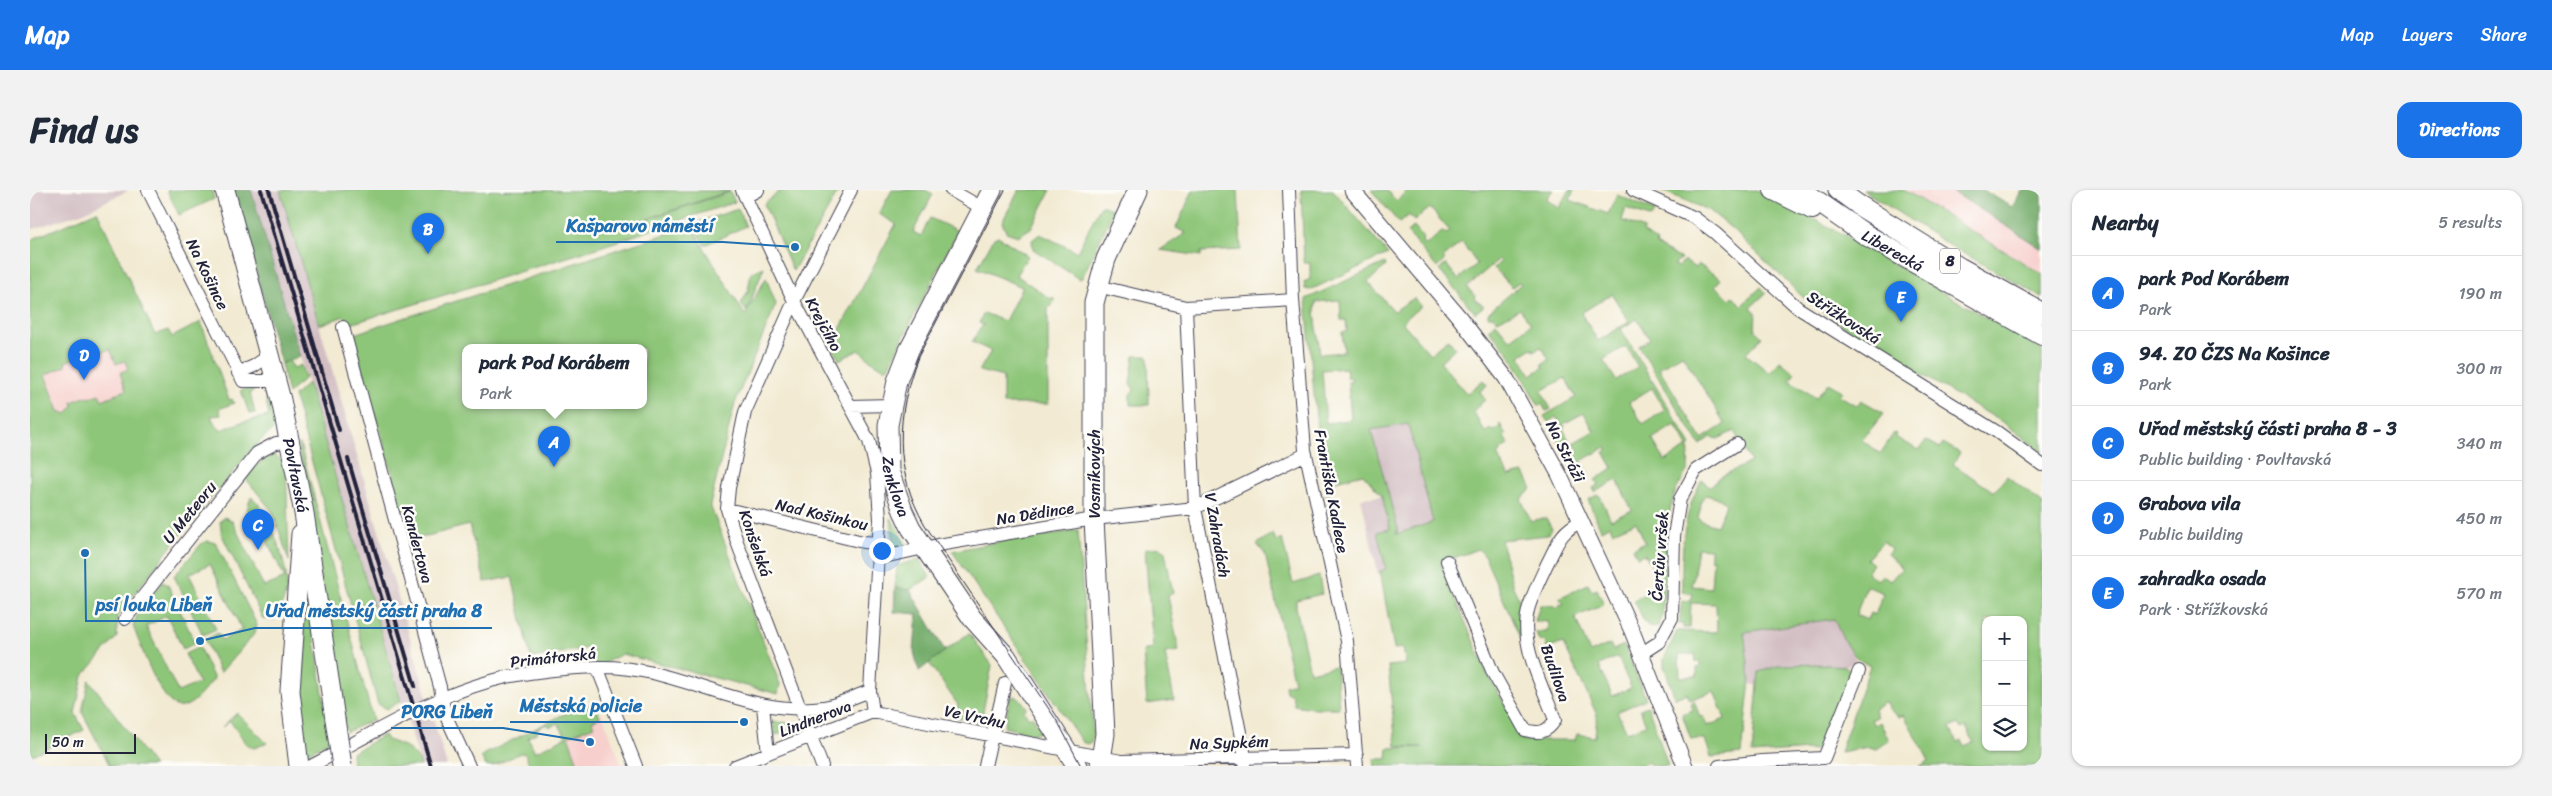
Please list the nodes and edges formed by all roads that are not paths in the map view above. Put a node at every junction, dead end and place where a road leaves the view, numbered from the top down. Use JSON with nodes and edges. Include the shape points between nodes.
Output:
{"nodes":[{"id":1,"x":148,"y":190,"type":"edge"},
{"id":2,"x":225,"y":190,"type":"edge"},
{"id":3,"x":758,"y":190,"type":"edge"},
{"id":4,"x":851,"y":190,"type":"edge"},
{"id":5,"x":951,"y":190,"type":"edge"},
{"id":6,"x":992,"y":190,"type":"edge"},
{"id":7,"x":1138,"y":190,"type":"edge"},
{"id":8,"x":1288,"y":190,"type":"edge"},
{"id":9,"x":1352,"y":190,"type":"edge"},
{"id":10,"x":1633,"y":190,"type":"edge"},
{"id":11,"x":1774,"y":190,"type":"edge"},
{"id":12,"x":1801,"y":190,"type":"edge"},
{"id":13,"x":1838,"y":190,"type":"edge"},
{"id":14,"x":744,"y":193,"type":"edge"},
{"id":15,"x":1860,"y":206,"type":"joint"},
{"id":16,"x":982,"y":208,"type":"junction"},
{"id":17,"x":1866,"y":235,"type":"junction"},
{"id":18,"x":1097,"y":286,"type":"junction"},
{"id":19,"x":1293,"y":300,"type":"junction"},
{"id":20,"x":794,"y":301,"type":"junction"},
{"id":21,"x":1186,"y":307,"type":"junction"},
{"id":22,"x":2042,"y":313,"type":"edge"},
{"id":23,"x":343,"y":328,"type":"dead end"},
{"id":24,"x":2042,"y":335,"type":"edge"},
{"id":25,"x":270,"y":355,"type":"junction"},
{"id":26,"x":238,"y":373,"type":"junction"},
{"id":27,"x":276,"y":381,"type":"junction"},
{"id":28,"x":891,"y":405,"type":"junction"},
{"id":29,"x":850,"y":406,"type":"junction"},
{"id":30,"x":290,"y":442,"type":"junction"},
{"id":31,"x":1737,"y":444,"type":"dead end"},
{"id":32,"x":887,"y":446,"type":"junction"},
{"id":33,"x":1306,"y":454,"type":"junction"},
{"id":34,"x":2042,"y":465,"type":"edge"},
{"id":35,"x":877,"y":473,"type":"junction"},
{"id":36,"x":727,"y":508,"type":"junction"},
{"id":37,"x":1195,"y":508,"type":"junction"},
{"id":38,"x":304,"y":513,"type":"junction"},
{"id":39,"x":1094,"y":519,"type":"junction"},
{"id":40,"x":1582,"y":521,"type":"junction"},
{"id":41,"x":880,"y":543,"type":"junction"},
{"id":42,"x":924,"y":548,"type":"junction"},
{"id":43,"x":879,"y":558,"type":"junction"},
{"id":44,"x":1447,"y":562,"type":"dead end"},
{"id":45,"x":125,"y":618,"type":"dead end"},
{"id":46,"x":1642,"y":653,"type":"junction"},
{"id":47,"x":597,"y":667,"type":"junction"},
{"id":48,"x":1859,"y":671,"type":"dead end"},
{"id":49,"x":1005,"y":683,"type":"dead end"},
{"id":50,"x":870,"y":691,"type":"junction"},
{"id":51,"x":441,"y":699,"type":"junction"},
{"id":52,"x":763,"y":706,"type":"junction"},
{"id":53,"x":801,"y":708,"type":"junction"},
{"id":54,"x":873,"y":712,"type":"junction"},
{"id":55,"x":991,"y":736,"type":"junction"},
{"id":56,"x":811,"y":737,"type":"junction"},
{"id":57,"x":768,"y":753,"type":"junction"},
{"id":58,"x":1074,"y":759,"type":"edge"},
{"id":59,"x":1357,"y":760,"type":"edge"},
{"id":60,"x":1100,"y":762,"type":"edge"},
{"id":61,"x":1244,"y":762,"type":"edge"},
{"id":62,"x":299,"y":766,"type":"edge"},
{"id":63,"x":311,"y":766,"type":"edge"},
{"id":64,"x":342,"y":766,"type":"edge"},
{"id":65,"x":469,"y":766,"type":"edge"},
{"id":66,"x":636,"y":766,"type":"edge"},
{"id":67,"x":735,"y":766,"type":"edge"},
{"id":68,"x":822,"y":766,"type":"edge"},
{"id":69,"x":985,"y":766,"type":"edge"},
{"id":70,"x":1685,"y":766,"type":"edge"},
{"id":71,"x":1719,"y":766,"type":"edge"}],
"edges":[{"from":1,"to":26,"type":"street","name":"Na Košince"},
{"from":2,"to":25,"type":"main road","name":"Povltavská"},
{"from":3,"to":14,"type":"street"},
{"from":4,"to":20,"type":"street","name":"Konšelská"},
{"from":5,"to":16,"type":"street"},
{"from":6,"to":16,"type":"main road","name":"Zenklova"},
{"from":7,"to":18,"type":"main road","name":"Vosmíkových"},
{"from":8,"to":19,"type":"street","name":"Františka Kadlece"},
{"from":9,"to":40,"type":"street","name":"Na Stráži","via":[[1460,317],[1506,378]]},
{"from":10,"to":34,"type":"street","name":"Střížkovská","via":[[1695,218],[1798,308],[1997,432]]},
{"from":11,"to":17,"type":"highway"},
{"from":12,"to":17,"type":"highway","name":"Liberecká","number":"8"},
{"from":13,"to":15,"type":"main road","name":"Liberecká","number":"8"},
{"from":14,"to":20,"type":"street","name":"Krejčího"},
{"from":15,"to":22,"type":"highway","name":"Liberecká","number":"8","via":[[1960,268]]},
{"from":16,"to":28,"type":"main road","name":"Zenklova","via":[[909,350]]},
{"from":17,"to":24,"type":"highway","name":"Liberecká","number":"8"},
{"from":18,"to":21,"type":"street"},
{"from":18,"to":39,"type":"main road","name":"Vosmíkových","via":[[1094,303]]},
{"from":19,"to":21,"type":"street"},
{"from":19,"to":33,"type":"street","name":"Františka Kadlece"},
{"from":20,"to":29,"type":"street","name":"Krejčího"},
{"from":20,"to":36,"type":"street","name":"Konšelská","via":[[745,412]]},
{"from":21,"to":37,"type":"street","name":"V Zahradách"},
{"from":23,"to":51,"type":"street","name":"Kandertova"},
{"from":25,"to":26,"type":"street"},
{"from":25,"to":27,"type":"main road","name":"Povltavská"},
{"from":26,"to":27,"type":"street","via":[[243,381]]},
{"from":27,"to":30,"type":"main road","name":"Povltavská"},
{"from":28,"to":29,"type":"street"},
{"from":28,"to":32,"type":"main road","name":"Zenklova"},
{"from":29,"to":35,"type":"street","name":"Krejčího","via":[[869,441]]},
{"from":30,"to":38,"type":"main road","name":"Povltavská"},
{"from":30,"to":45,"type":"street","name":"U Meteoru","via":[[276,443],[257,453]]},
{"from":31,"to":46,"type":"street","name":"Čertův vršek","via":[[1696,470],[1680,499],[1674,536],[1672,618],[1659,642]]},
{"from":32,"to":35,"type":"main road"},
{"from":32,"to":42,"type":"main road","name":"Zenklova","via":[[895,491]]},
{"from":33,"to":37,"type":"street","name":"Na Dědince"},
{"from":33,"to":59,"type":"street","name":"Františka Kadlece","via":[[1347,642]]},
{"from":35,"to":41,"type":"street"},
{"from":36,"to":41,"type":"street","name":"Nad Košinkou","via":[[863,542]]},
{"from":36,"to":53,"type":"street","name":"Konšelská"},
{"from":37,"to":39,"type":"street","name":"Na Dědince"},
{"from":37,"to":61,"type":"street","name":"V Zahradách"},
{"from":38,"to":62,"type":"main road","via":[[298,556],[290,691]]},
{"from":38,"to":64,"type":"main road","name":"Povltavská","bridge":true},
{"from":39,"to":42,"type":"street","name":"Na Dědince"},
{"from":39,"to":60,"type":"main road","name":"Vosmíkových","via":[[1106,734]]},
{"from":40,"to":44,"type":"street","name":"Budilova","via":[[1565,531],[1560,539],[1528,612],[1528,644],[1555,720],[1542,733],[1525,730],[1498,681]]},
{"from":40,"to":46,"type":"street","name":"Na Stráži"},
{"from":41,"to":43,"type":"street"},
{"from":42,"to":43,"type":"street","name":"Na Dědince"},
{"from":42,"to":58,"type":"main road","name":"Zenklova","via":[[972,618],[1006,656]]},
{"from":43,"to":50,"type":"street"},
{"from":46,"to":70,"type":"street","name":"Na Stráži"},
{"from":47,"to":51,"type":"street","name":"Primátorská","via":[[506,677]]},
{"from":47,"to":52,"type":"street","name":"Primátorská","via":[[666,677]]},
{"from":47,"to":66,"type":"street"},
{"from":48,"to":71,"type":"street","via":[[1824,758]]},
{"from":49,"to":55,"type":"street","via":[[997,725]]},
{"from":50,"to":53,"type":"street","name":"Primátorská","via":[[825,707]]},
{"from":50,"to":54,"type":"street"},
{"from":51,"to":63,"type":"street","name":"Primátorská"},
{"from":51,"to":65,"type":"street","name":"Kandertova"},
{"from":52,"to":53,"type":"street","name":"Primátorská"},
{"from":52,"to":57,"type":"street","name":"Lindnerova"},
{"from":53,"to":56,"type":"street","name":"Konšelská"},
{"from":54,"to":55,"type":"street","name":"Ve Vrchu"},
{"from":54,"to":56,"type":"street","name":"Lindnerova"},
{"from":55,"to":58,"type":"street","name":"Ve Vrchu"},
{"from":55,"to":69,"type":"street"},
{"from":56,"to":57,"type":"street","name":"Lindnerova"},
{"from":56,"to":68,"type":"street","name":"Konšelská"},
{"from":57,"to":67,"type":"street","name":"Lindnerova"},
{"from":58,"to":60,"type":"street"},
{"from":59,"to":61,"type":"street","name":"Na Sypkém"},
{"from":60,"to":61,"type":"street","name":"Na Sypkém"}]}
